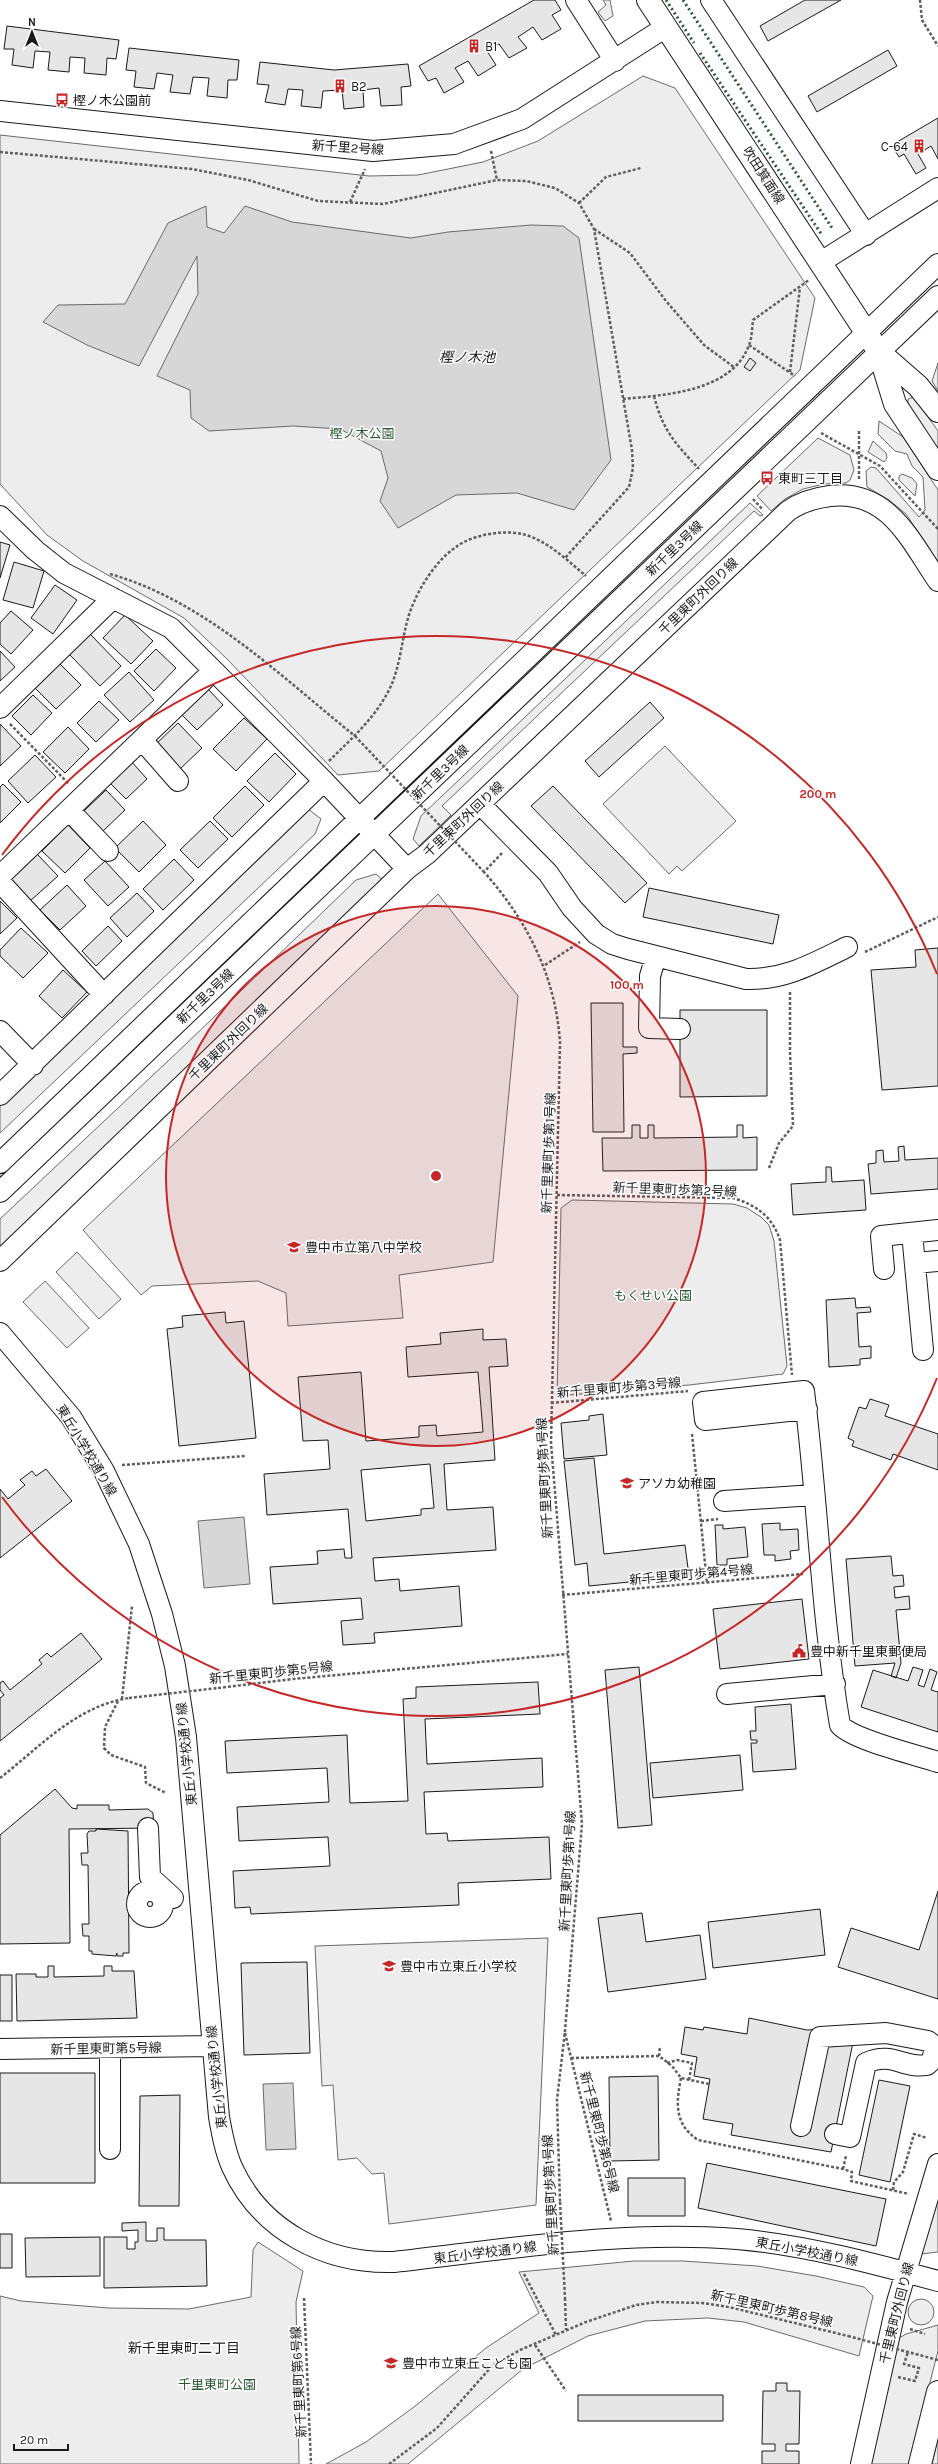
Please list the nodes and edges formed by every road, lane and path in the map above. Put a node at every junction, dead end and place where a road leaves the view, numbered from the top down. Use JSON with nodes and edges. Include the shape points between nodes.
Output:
{"nodes":[{"id":1,"x":576,"y":0,"type":"edge"},
{"id":2,"x":648,"y":0,"type":"edge"},
{"id":3,"x":711,"y":0,"type":"edge"},
{"id":4,"x":920,"y":0,"type":"edge"},
{"id":5,"x":666,"y":27,"type":"junction"},
{"id":6,"x":938,"y":46,"type":"edge"},
{"id":7,"x":615,"y":60,"type":"junction"},
{"id":8,"x":0,"y":111,"type":"edge"},
{"id":9,"x":491,"y":151,"type":"dead end"},
{"id":10,"x":0,"y":152,"type":"edge"},
{"id":11,"x":641,"y":168,"type":"dead end"},
{"id":12,"x":366,"y":169,"type":"dead end"},
{"id":13,"x":497,"y":180,"type":"junction"},
{"id":14,"x":938,"y":188,"type":"edge"},
{"id":15,"x":350,"y":202,"type":"junction"},
{"id":16,"x":579,"y":203,"type":"junction"},
{"id":17,"x":594,"y":229,"type":"junction"},
{"id":18,"x":866,"y":235,"type":"junction"},
{"id":19,"x":938,"y":264,"type":"edge"},
{"id":20,"x":815,"y":271,"type":"junction"},
{"id":21,"x":800,"y":286,"type":"junction"},
{"id":22,"x":938,"y":296,"type":"edge"},
{"id":23,"x":866,"y":333,"type":"junction"},
{"id":24,"x":749,"y":345,"type":"junction"},
{"id":25,"x":879,"y":352,"type":"junction"},
{"id":26,"x":735,"y":368,"type":"junction"},
{"id":27,"x":790,"y":372,"type":"junction"},
{"id":28,"x":800,"y":379,"type":"dead end"},
{"id":29,"x":654,"y":396,"type":"junction"},
{"id":30,"x":623,"y":399,"type":"junction"},
{"id":31,"x":938,"y":411,"type":"edge"},
{"id":32,"x":817,"y":431,"type":"dead end"},
{"id":33,"x":859,"y":431,"type":"dead end"},
{"id":34,"x":859,"y":454,"type":"junction"},
{"id":35,"x":938,"y":469,"type":"edge"},
{"id":36,"x":702,"y":472,"type":"dead end"},
{"id":37,"x":858,"y":496,"type":"junction"},
{"id":38,"x":751,"y":497,"type":"dead end"},
{"id":39,"x":766,"y":512,"type":"dead end"},
{"id":40,"x":0,"y":516,"type":"edge"},
{"id":41,"x":938,"y":529,"type":"edge"},
{"id":42,"x":565,"y":558,"type":"junction"},
{"id":43,"x":107,"y":573,"type":"dead end"},
{"id":44,"x":589,"y":578,"type":"dead end"},
{"id":45,"x":938,"y":581,"type":"edge"},
{"id":46,"x":113,"y":598,"type":"junction"},
{"id":47,"x":213,"y":671,"type":"junction"},
{"id":48,"x":3,"y":713,"type":"edge"},
{"id":49,"x":355,"y":736,"type":"junction"},
{"id":50,"x":142,"y":741,"type":"junction"},
{"id":51,"x":324,"y":773,"type":"junction"},
{"id":52,"x":178,"y":781,"type":"dead end"},
{"id":53,"x":76,"y":804,"type":"junction"},
{"id":54,"x":480,"y":804,"type":"junction"},
{"id":55,"x":358,"y":818,"type":"junction"},
{"id":56,"x":374,"y":835,"type":"junction"},
{"id":57,"x":108,"y":852,"type":"dead end"},
{"id":58,"x":497,"y":859,"type":"dead end"},
{"id":59,"x":407,"y":869,"type":"junction"},
{"id":60,"x":484,"y":872,"type":"junction"},
{"id":61,"x":0,"y":876,"type":"edge"},
{"id":62,"x":0,"y":882,"type":"edge"},
{"id":63,"x":846,"y":947,"type":"dead end"},
{"id":64,"x":656,"y":956,"type":"junction"},
{"id":65,"x":791,"y":987,"type":"dead end"},
{"id":66,"x":104,"y":995,"type":"junction"},
{"id":67,"x":680,"y":1029,"type":"dead end"},
{"id":68,"x":0,"y":1031,"type":"edge"},
{"id":69,"x":33,"y":1064,"type":"junction"},
{"id":70,"x":0,"y":1095,"type":"edge"},
{"id":71,"x":0,"y":1163,"type":"edge"},
{"id":72,"x":769,"y":1168,"type":"dead end"},
{"id":73,"x":0,"y":1192,"type":"edge"},
{"id":74,"x":557,"y":1195,"type":"junction"},
{"id":75,"x":938,"y":1230,"type":"edge"},
{"id":76,"x":912,"y":1233,"type":"junction"},
{"id":77,"x":0,"y":1261,"type":"edge"},
{"id":78,"x":938,"y":1261,"type":"edge"},
{"id":79,"x":915,"y":1263,"type":"junction"},
{"id":80,"x":884,"y":1269,"type":"dead end"},
{"id":81,"x":0,"y":1333,"type":"edge"},
{"id":82,"x":923,"y":1350,"type":"dead end"},
{"id":83,"x":792,"y":1376,"type":"dead end"},
{"id":84,"x":688,"y":1396,"type":"dead end"},
{"id":85,"x":550,"y":1403,"type":"junction"},
{"id":86,"x":748,"y":1407,"type":"dead end"},
{"id":87,"x":692,"y":1427,"type":"dead end"},
{"id":88,"x":245,"y":1456,"type":"dead end"},
{"id":89,"x":115,"y":1465,"type":"dead end"},
{"id":90,"x":697,"y":1486,"type":"junction"},
{"id":91,"x":814,"y":1495,"type":"junction"},
{"id":92,"x":721,"y":1502,"type":"junction"},
{"id":93,"x":701,"y":1521,"type":"junction"},
{"id":94,"x":822,"y":1572,"type":"junction"},
{"id":95,"x":707,"y":1582,"type":"junction"},
{"id":96,"x":562,"y":1595,"type":"junction"},
{"id":97,"x":132,"y":1606,"type":"dead end"},
{"id":98,"x":568,"y":1654,"type":"junction"},
{"id":99,"x":835,"y":1684,"type":"junction"},
{"id":100,"x":727,"y":1694,"type":"dead end"},
{"id":101,"x":122,"y":1699,"type":"junction"},
{"id":102,"x":118,"y":1701,"type":"junction"},
{"id":103,"x":938,"y":1762,"type":"edge"},
{"id":104,"x":0,"y":1778,"type":"edge"},
{"id":105,"x":166,"y":1793,"type":"dead end"},
{"id":106,"x":148,"y":1828,"type":"dead end"},
{"id":107,"x":150,"y":1877,"type":"junction"},
{"id":108,"x":198,"y":1896,"type":"junction"},
{"id":109,"x":167,"y":1905,"type":"junction"},
{"id":110,"x":565,"y":2031,"type":"junction"},
{"id":111,"x":212,"y":2046,"type":"junction"},
{"id":112,"x":660,"y":2046,"type":"dead end"},
{"id":113,"x":0,"y":2048,"type":"edge"},
{"id":114,"x":110,"y":2048,"type":"junction"},
{"id":115,"x":936,"y":2048,"type":"edge"},
{"id":116,"x":659,"y":2056,"type":"junction"},
{"id":117,"x":571,"y":2058,"type":"junction"},
{"id":118,"x":667,"y":2063,"type":"junction"},
{"id":119,"x":681,"y":2078,"type":"junction"},
{"id":120,"x":689,"y":2080,"type":"junction"},
{"id":121,"x":709,"y":2084,"type":"dead end"},
{"id":122,"x":801,"y":2126,"type":"dead end"},
{"id":123,"x":835,"y":2134,"type":"dead end"},
{"id":124,"x":927,"y":2138,"type":"dead end"},
{"id":125,"x":110,"y":2149,"type":"dead end"},
{"id":126,"x":938,"y":2164,"type":"edge"},
{"id":127,"x":893,"y":2190,"type":"junction"},
{"id":128,"x":909,"y":2194,"type":"dead end"},
{"id":129,"x":615,"y":2238,"type":"junction"},
{"id":130,"x":905,"y":2272,"type":"junction"},
{"id":131,"x":524,"y":2274,"type":"dead end"},
{"id":132,"x":938,"y":2281,"type":"edge"},
{"id":133,"x":304,"y":2298,"type":"dead end"},
{"id":134,"x":566,"y":2330,"type":"junction"},
{"id":135,"x":556,"y":2335,"type":"junction"},
{"id":136,"x":535,"y":2345,"type":"junction"},
{"id":137,"x":938,"y":2360,"type":"edge"},
{"id":138,"x":904,"y":2364,"type":"dead end"},
{"id":139,"x":907,"y":2379,"type":"dead end"},
{"id":140,"x":566,"y":2391,"type":"dead end"},
{"id":141,"x":938,"y":2392,"type":"edge"},
{"id":142,"x":311,"y":2464,"type":"edge"},
{"id":143,"x":388,"y":2464,"type":"edge"},
{"id":144,"x":861,"y":2464,"type":"edge"},
{"id":145,"x":920,"y":2464,"type":"edge"}],
"edges":[{"from":1,"to":7,"type":"street"},
{"from":2,"to":5,"type":"main road","name":"吹田箕面線"},
{"from":3,"to":18,"type":"street"},
{"from":4,"to":6,"type":"path","via":[[922,20]]},
{"from":5,"to":7,"type":"street","name":"新千里2号線"},
{"from":5,"to":20,"type":"main road","name":"吹田箕面線"},
{"from":7,"to":8,"type":"street","name":"新千里2号線","via":[[515,121],[454,144],[380,150]]},
{"from":9,"to":13,"type":"path"},
{"from":10,"to":15,"type":"path","via":[[192,169],[248,180],[318,201]]},
{"from":11,"to":16,"type":"path","via":[[606,177]]},
{"from":12,"to":15,"type":"path"},
{"from":13,"to":15,"type":"path","via":[[383,204]]},
{"from":13,"to":16,"type":"path","via":[[526,181],[555,188]]},
{"from":14,"to":18,"type":"street"},
{"from":16,"to":17,"type":"path"},
{"from":17,"to":26,"type":"path","via":[[630,253],[704,345]]},
{"from":17,"to":30,"type":"path"},
{"from":18,"to":20,"type":"street"},
{"from":19,"to":23,"type":"street","name":"新千里3号線"},
{"from":20,"to":21,"type":"path"},
{"from":20,"to":23,"type":"main road","name":"吹田箕面線"},
{"from":21,"to":24,"type":"path","via":[[753,320]]},
{"from":21,"to":27,"type":"path"},
{"from":22,"to":25,"type":"street","name":"新千里3号線"},
{"from":23,"to":25,"type":"main road","name":"吹田箕面線"},
{"from":23,"to":55,"type":"street","name":"新千里3号線"},
{"from":24,"to":26,"type":"path"},
{"from":24,"to":27,"type":"path"},
{"from":25,"to":31,"type":"main road","name":"吹田箕面線","via":[[918,386]]},
{"from":25,"to":35,"type":"main road","name":"吹田箕面線","via":[[895,404]]},
{"from":25,"to":56,"type":"street","name":"新千里3号線"},
{"from":26,"to":29,"type":"path","via":[[701,387]]},
{"from":27,"to":28,"type":"path"},
{"from":29,"to":30,"type":"path"},
{"from":29,"to":36,"type":"path","via":[[661,421],[673,441]]},
{"from":30,"to":42,"type":"path","via":[[632,450],[633,468],[629,487]]},
{"from":32,"to":34,"type":"path"},
{"from":33,"to":34,"type":"path"},
{"from":34,"to":37,"type":"path"},
{"from":34,"to":41,"type":"path","via":[[886,472]]},
{"from":37,"to":45,"type":"street","name":"千里東町外回り線","via":[[877,504],[893,518]]},
{"from":37,"to":54,"type":"street","name":"千里東町外回り線","via":[[811,499],[788,511]]},
{"from":38,"to":39,"type":"path"},
{"from":40,"to":46,"type":"street","via":[[35,550],[64,573]]},
{"from":42,"to":44,"type":"path"},
{"from":42,"to":49,"type":"path","via":[[546,544],[526,535],[502,533],[480,536],[456,546],[431,572],[413,602],[400,660],[389,691],[376,712]]},
{"from":43,"to":49,"type":"path","name":"新千里東町歩第1号線","via":[[135,581],[183,604],[226,633]]},
{"from":46,"to":47,"type":"street","via":[[171,628]]},
{"from":46,"to":48,"type":"street"},
{"from":47,"to":50,"type":"street"},
{"from":47,"to":51,"type":"street"},
{"from":48,"to":53,"type":"path"},
{"from":49,"to":51,"type":"path"},
{"from":49,"to":60,"type":"path","name":"新千里東町歩第1号線","bridge":true},
{"from":50,"to":52,"type":"street"},
{"from":50,"to":53,"type":"street"},
{"from":51,"to":55,"type":"street"},
{"from":51,"to":66,"type":"street"},
{"from":53,"to":57,"type":"street"},
{"from":53,"to":61,"type":"street"},
{"from":54,"to":59,"type":"street","name":"千里東町外回り線","via":[[427,854]]},
{"from":54,"to":64,"type":"street","via":[[548,873],[572,908],[596,934],[612,944]]},
{"from":55,"to":56,"type":"street"},
{"from":55,"to":71,"type":"street","name":"新千里3号線"},
{"from":56,"to":59,"type":"street"},
{"from":56,"to":73,"type":"street","name":"新千里3号線"},
{"from":58,"to":60,"type":"path"},
{"from":59,"to":77,"type":"street","name":"千里東町外回り線"},
{"from":60,"to":74,"type":"path","name":"新千里東町歩第1号線","via":[[514,909],[528,932],[545,965],[557,1013],[560,1043]]},
{"from":62,"to":66,"type":"street"},
{"from":63,"to":64,"type":"street","via":[[790,974],[766,979],[746,979]]},
{"from":64,"to":67,"type":"street","via":[[650,976],[649,1028]]},
{"from":65,"to":72,"type":"path","via":[[793,1126],[779,1143]]},
{"from":66,"to":69,"type":"street"},
{"from":68,"to":69,"type":"street"},
{"from":69,"to":70,"type":"street"},
{"from":74,"to":83,"type":"path","name":"新千里東町歩第2号線","via":[[733,1198],[762,1211],[773,1224],[780,1240]]},
{"from":74,"to":85,"type":"path","name":"新千里東町歩第1号線"},
{"from":75,"to":76,"type":"street"},
{"from":76,"to":79,"type":"street"},
{"from":76,"to":80,"type":"street","via":[[881,1236]]},
{"from":78,"to":79,"type":"street"},
{"from":79,"to":82,"type":"street"},
{"from":81,"to":108,"type":"street","name":"東丘小学校通り線","via":[[71,1418],[104,1471],[139,1544],[162,1614],[181,1698],[190,1777]]},
{"from":84,"to":85,"type":"path","name":"新千里東町歩第3号線","via":[[688,1390]]},
{"from":85,"to":96,"type":"path","name":"新千里東町歩第1号線"},
{"from":86,"to":91,"type":"street","via":[[806,1409]]},
{"from":87,"to":90,"type":"path"},
{"from":88,"to":89,"type":"path"},
{"from":90,"to":92,"type":"path"},
{"from":90,"to":93,"type":"path"},
{"from":91,"to":92,"type":"street"},
{"from":91,"to":94,"type":"street"},
{"from":92,"to":93,"type":"path"},
{"from":93,"to":95,"type":"path"},
{"from":94,"to":95,"type":"path","name":"新千里東町歩第4号線"},
{"from":94,"to":99,"type":"street"},
{"from":95,"to":96,"type":"path","name":"新千里東町歩第4号線"},
{"from":96,"to":98,"type":"path","name":"新千里東町歩第1号線"},
{"from":97,"to":101,"type":"path"},
{"from":98,"to":101,"type":"path","name":"新千里東町歩第5号線","bridge":true,"via":[[292,1679]]},
{"from":98,"to":110,"type":"path","name":"新千里東町歩第1号線","via":[[582,1824]]},
{"from":99,"to":100,"type":"street"},
{"from":99,"to":103,"type":"street","via":[[842,1728],[863,1738]]},
{"from":101,"to":102,"type":"path","name":"新千里東町歩第5号線"},
{"from":102,"to":104,"type":"path","name":"新千里東町歩第5号線","via":[[80,1714]]},
{"from":102,"to":105,"type":"path","via":[[105,1727],[104,1748],[111,1755],[145,1767],[146,1783]]},
{"from":106,"to":107,"type":"street"},
{"from":107,"to":109,"type":"street"},
{"from":107,"to":109,"type":"street","via":[[140,1897],[148,1891],[158,1894]]},
{"from":108,"to":109,"type":"street"},
{"from":108,"to":111,"type":"street","name":"東丘小学校通り線"},
{"from":110,"to":117,"type":"path","name":"新千里東町歩第6号線"},
{"from":110,"to":134,"type":"path","name":"新千里東町歩第1号線","bridge":true,"via":[[557,2100]]},
{"from":111,"to":114,"type":"street","name":"新千里東町第5号線"},
{"from":111,"to":129,"type":"street","name":"東丘小学校通り線","via":[[219,2117],[232,2168],[247,2194],[265,2216],[285,2232],[310,2246],[350,2260],[375,2263]]},
{"from":112,"to":116,"type":"path"},
{"from":113,"to":114,"type":"street","name":"新千里東町第5号線"},
{"from":114,"to":125,"type":"street","via":[[102,2094]]},
{"from":115,"to":122,"type":"street","via":[[928,2041],[886,2033],[820,2037]]},
{"from":115,"to":123,"type":"street","via":[[932,2060],[927,2065],[912,2065],[888,2057],[866,2062],[855,2073],[850,2137]]},
{"from":116,"to":117,"type":"path"},
{"from":116,"to":118,"type":"path"},
{"from":117,"to":129,"type":"path","name":"新千里東町歩第6号線"},
{"from":118,"to":119,"type":"path"},
{"from":118,"to":120,"type":"path","via":[[677,2060],[692,2062]]},
{"from":119,"to":120,"type":"path"},
{"from":119,"to":127,"type":"path","via":[[677,2099],[678,2115],[686,2130],[698,2140],[843,2169],[852,2172],[851,2181]]},
{"from":120,"to":121,"type":"path"},
{"from":124,"to":127,"type":"path","via":[[914,2134],[903,2172],[894,2182]]},
{"from":126,"to":130,"type":"street","name":"千里東町外回り線"},
{"from":127,"to":128,"type":"path"},
{"from":129,"to":130,"type":"street","name":"東丘小学校通り線","via":[[693,2237],[760,2242],[812,2250]]},
{"from":130,"to":132,"type":"street","name":"東丘小学校通り線"},
{"from":130,"to":144,"type":"street","name":"千里東町外回り線"},
{"from":131,"to":135,"type":"path"},
{"from":133,"to":142,"type":"path","name":"新千里東町第6号線"},
{"from":134,"to":135,"type":"path","name":"新千里東町歩第8号線"},
{"from":134,"to":137,"type":"path","name":"新千里東町歩第8号線","bridge":true,"via":[[636,2305],[678,2302],[729,2307]]},
{"from":135,"to":136,"type":"path","name":"新千里東町歩第8号線"},
{"from":136,"to":140,"type":"path"},
{"from":136,"to":143,"type":"path","name":"新千里東町歩第8号線","via":[[492,2366],[437,2428]]},
{"from":138,"to":139,"type":"path","via":[[919,2368],[915,2381]]},
{"from":141,"to":145,"type":"main road"}]}
